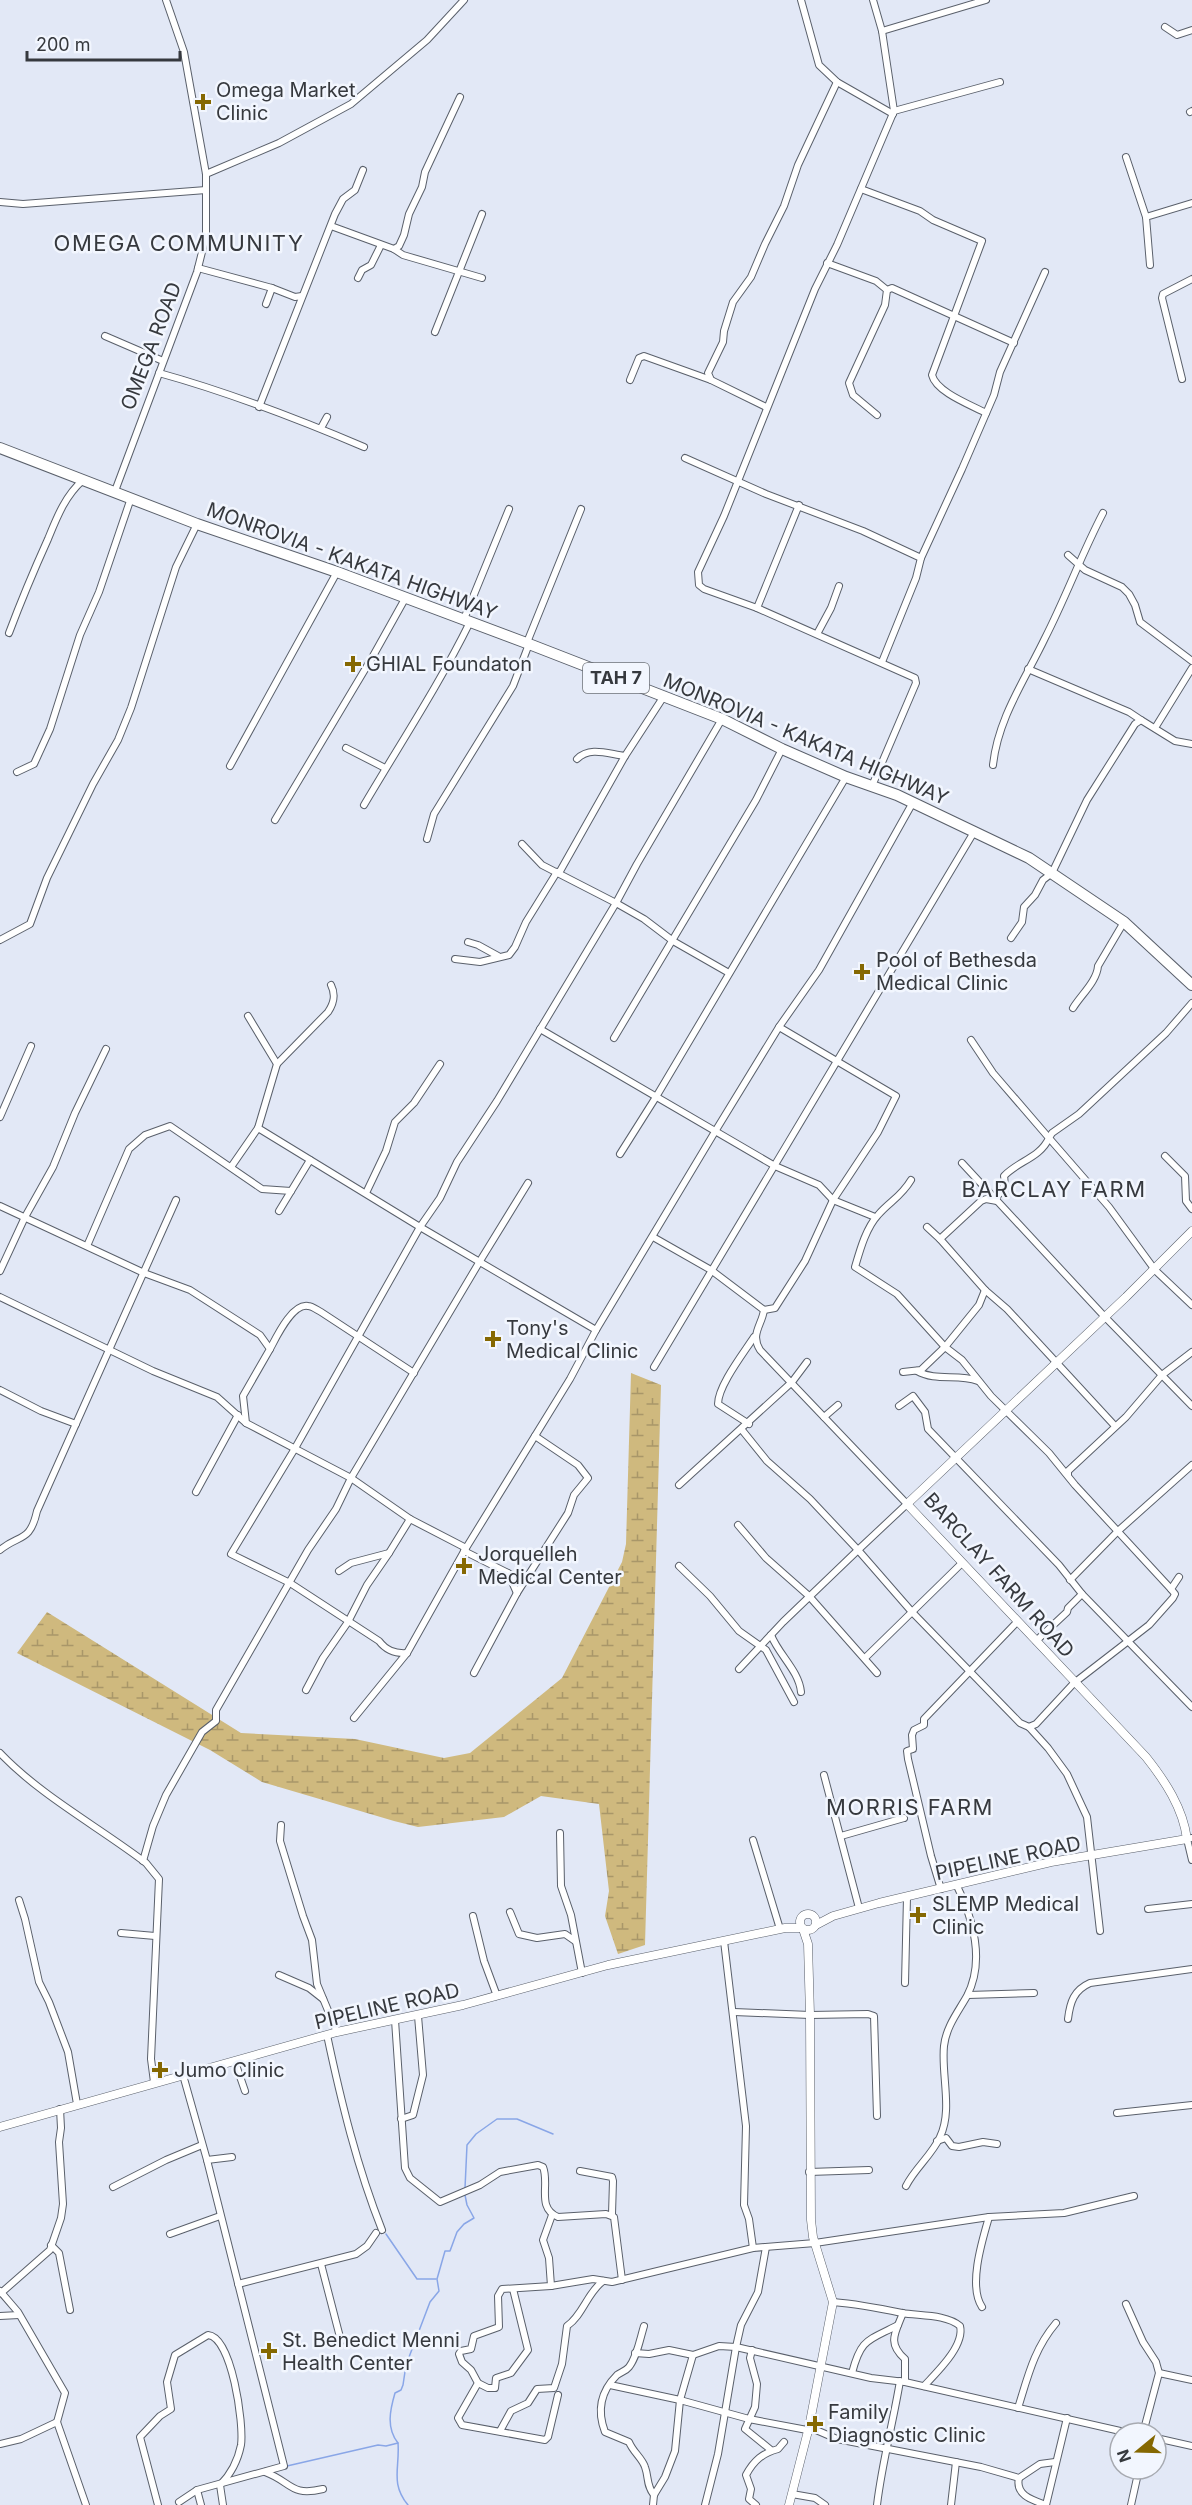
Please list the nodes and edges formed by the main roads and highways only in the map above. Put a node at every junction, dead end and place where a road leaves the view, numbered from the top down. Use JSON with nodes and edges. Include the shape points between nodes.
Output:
{"nodes":[{"id":1,"x":0,"y":448,"type":"edge"},
{"id":2,"x":1192,"y":985,"type":"edge"}],
"edges":[{"from":1,"to":2,"type":"highway","name":"MONROVIA - KAKATA HIGHWAY","number":"TAH 7","via":[[664,696],[912,804],[1029,858],[1124,922]]}]}
